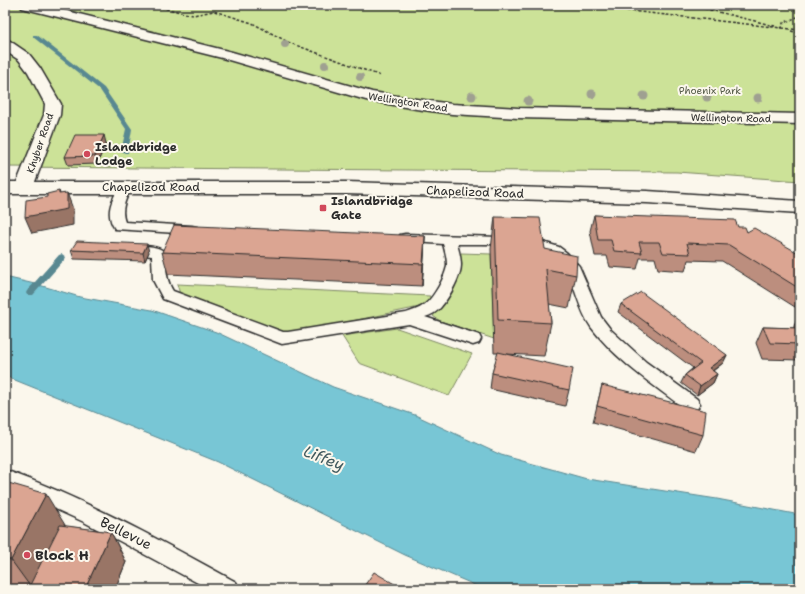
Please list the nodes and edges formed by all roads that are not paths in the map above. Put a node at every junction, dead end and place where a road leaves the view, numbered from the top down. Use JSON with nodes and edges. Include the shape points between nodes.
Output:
{"nodes":[{"id":1,"x":27,"y":5,"type":"edge"},
{"id":2,"x":5,"y":44,"type":"edge"},
{"id":3,"x":800,"y":119,"type":"edge"},
{"id":4,"x":24,"y":187,"type":"junction"},
{"id":5,"x":125,"y":187,"type":"junction"},
{"id":6,"x":5,"y":188,"type":"edge"},
{"id":7,"x":800,"y":207,"type":"edge"},
{"id":8,"x":207,"y":230,"type":"edge"},
{"id":9,"x":393,"y":237,"type":"edge"},
{"id":10,"x":448,"y":239,"type":"junction"},
{"id":11,"x":114,"y":249,"type":"edge"},
{"id":12,"x":409,"y":318,"type":"junction"},
{"id":13,"x":473,"y":338,"type":"dead end"},
{"id":14,"x":691,"y":404,"type":"dead end"},
{"id":15,"x":12,"y":481,"type":"edge"},
{"id":16,"x":5,"y":500,"type":"edge"},
{"id":17,"x":229,"y":589,"type":"edge"}],
"edges":[{"from":1,"to":3,"type":"street","name":"Wellington Road","via":[[227,55],[360,94],[416,104],[518,113]]},
{"from":2,"to":4,"type":"street","name":"Khyber Road","via":[[24,57],[35,71],[53,104],[52,115]]},
{"from":4,"to":5,"type":"street","name":"Chapelizod Road"},
{"from":4,"to":6,"type":"street","name":"Chapelizod Road"},
{"from":5,"to":7,"type":"street","name":"Chapelizod Road","via":[[346,188],[607,196]]},
{"from":5,"to":8,"type":"lane","via":[[116,206],[115,217],[120,226]]},
{"from":9,"to":10,"type":"lane"},
{"from":10,"to":12,"type":"lane","via":[[454,267],[446,288],[432,307]]},
{"from":10,"to":14,"type":"lane","via":[[530,242],[549,247],[562,255],[573,267],[595,321],[644,369]]},
{"from":11,"to":12,"type":"lane","via":[[152,251],[159,254],[160,284],[168,294],[282,338]]},
{"from":12,"to":13,"type":"lane"},
{"from":15,"to":16,"type":"lane","name":"Bellevue"},
{"from":15,"to":17,"type":"lane","name":"Bellevue","via":[[48,494],[152,545]]}]}
